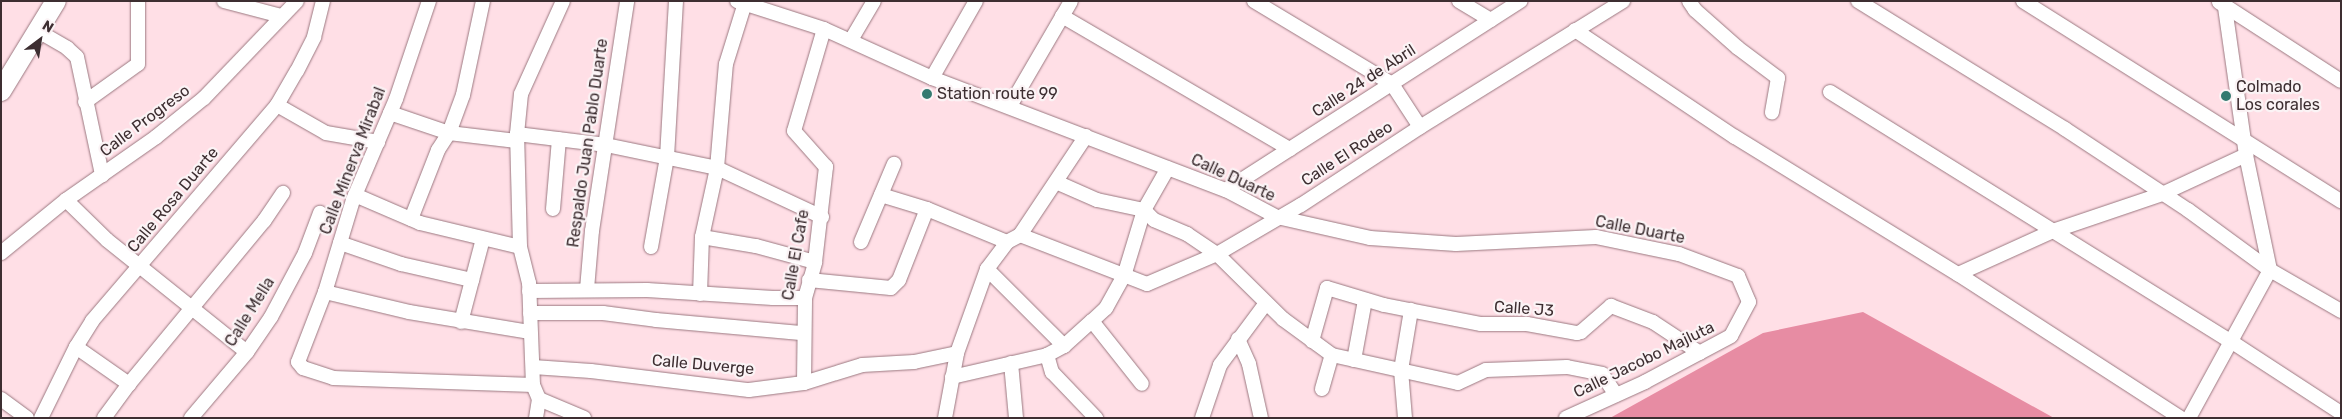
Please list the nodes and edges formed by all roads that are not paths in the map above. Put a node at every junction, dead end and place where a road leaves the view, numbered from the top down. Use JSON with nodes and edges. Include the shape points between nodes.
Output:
{"nodes":[{"id":1,"x":56,"y":1,"type":"edge"},
{"id":2,"x":138,"y":1,"type":"edge"},
{"id":3,"x":224,"y":1,"type":"edge"},
{"id":4,"x":297,"y":1,"type":"edge"},
{"id":5,"x":323,"y":1,"type":"edge"},
{"id":6,"x":428,"y":1,"type":"edge"},
{"id":7,"x":483,"y":1,"type":"edge"},
{"id":8,"x":564,"y":1,"type":"edge"},
{"id":9,"x":627,"y":1,"type":"edge"},
{"id":10,"x":676,"y":1,"type":"edge"},
{"id":11,"x":874,"y":1,"type":"edge"},
{"id":12,"x":976,"y":1,"type":"edge"},
{"id":13,"x":1071,"y":1,"type":"edge"},
{"id":14,"x":1254,"y":1,"type":"edge"},
{"id":15,"x":1459,"y":1,"type":"edge"},
{"id":16,"x":1520,"y":1,"type":"edge"},
{"id":17,"x":1623,"y":1,"type":"edge"},
{"id":18,"x":1689,"y":1,"type":"edge"},
{"id":19,"x":1858,"y":1,"type":"edge"},
{"id":20,"x":2023,"y":1,"type":"edge"},
{"id":21,"x":741,"y":2,"type":"edge"},
{"id":22,"x":2222,"y":2,"type":"edge"},
{"id":23,"x":772,"y":6,"type":"edge"},
{"id":24,"x":281,"y":16,"type":"junction"},
{"id":25,"x":1062,"y":16,"type":"junction"},
{"id":26,"x":1491,"y":20,"type":"junction"},
{"id":27,"x":824,"y":29,"type":"junction"},
{"id":28,"x":1575,"y":30,"type":"junction"},
{"id":29,"x":38,"y":31,"type":"junction"},
{"id":30,"x":851,"y":40,"type":"junction"},
{"id":31,"x":932,"y":78,"type":"junction"},
{"id":32,"x":2341,"y":81,"type":"edge"},
{"id":33,"x":1392,"y":84,"type":"junction"},
{"id":34,"x":1,"y":91,"type":"edge"},
{"id":35,"x":1830,"y":92,"type":"dead end"},
{"id":36,"x":85,"y":102,"type":"junction"},
{"id":37,"x":277,"y":105,"type":"junction"},
{"id":38,"x":1010,"y":106,"type":"junction"},
{"id":39,"x":1772,"y":112,"type":"dead end"},
{"id":40,"x":390,"y":113,"type":"junction"},
{"id":41,"x":1420,"y":126,"type":"junction"},
{"id":42,"x":449,"y":133,"type":"junction"},
{"id":43,"x":1086,"y":136,"type":"junction"},
{"id":44,"x":517,"y":137,"type":"junction"},
{"id":45,"x":559,"y":139,"type":"junction"},
{"id":46,"x":2244,"y":140,"type":"junction"},
{"id":47,"x":378,"y":142,"type":"junction"},
{"id":48,"x":606,"y":145,"type":"junction"},
{"id":49,"x":1290,"y":149,"type":"junction"},
{"id":50,"x":2246,"y":155,"type":"junction"},
{"id":51,"x":667,"y":157,"type":"junction"},
{"id":52,"x":894,"y":164,"type":"dead end"},
{"id":53,"x":717,"y":168,"type":"junction"},
{"id":54,"x":1168,"y":168,"type":"junction"},
{"id":55,"x":102,"y":175,"type":"junction"},
{"id":56,"x":1056,"y":182,"type":"junction"},
{"id":57,"x":1226,"y":190,"type":"junction"},
{"id":58,"x":284,"y":192,"type":"dead end"},
{"id":59,"x":2162,"y":194,"type":"junction"},
{"id":60,"x":881,"y":195,"type":"junction"},
{"id":61,"x":355,"y":196,"type":"junction"},
{"id":62,"x":66,"y":200,"type":"junction"},
{"id":63,"x":2341,"y":201,"type":"edge"},
{"id":64,"x":553,"y":209,"type":"dead end"},
{"id":65,"x":927,"y":209,"type":"junction"},
{"id":66,"x":1144,"y":210,"type":"junction"},
{"id":67,"x":320,"y":213,"type":"dead end"},
{"id":68,"x":822,"y":217,"type":"junction"},
{"id":69,"x":1277,"y":218,"type":"junction"},
{"id":70,"x":411,"y":219,"type":"junction"},
{"id":71,"x":2053,"y":231,"type":"junction"},
{"id":72,"x":1020,"y":235,"type":"junction"},
{"id":73,"x":702,"y":237,"type":"junction"},
{"id":74,"x":483,"y":239,"type":"junction"},
{"id":75,"x":861,"y":242,"type":"dead end"},
{"id":76,"x":1007,"y":242,"type":"junction"},
{"id":77,"x":340,"y":243,"type":"junction"},
{"id":78,"x":520,"y":247,"type":"junction"},
{"id":79,"x":650,"y":247,"type":"dead end"},
{"id":80,"x":1,"y":253,"type":"edge"},
{"id":81,"x":1217,"y":254,"type":"junction"},
{"id":82,"x":815,"y":262,"type":"junction"},
{"id":83,"x":139,"y":268,"type":"junction"},
{"id":84,"x":988,"y":269,"type":"junction"},
{"id":85,"x":2270,"y":270,"type":"junction"},
{"id":86,"x":1958,"y":274,"type":"junction"},
{"id":87,"x":1124,"y":276,"type":"junction"},
{"id":88,"x":1738,"y":276,"type":"joint"},
{"id":89,"x":472,"y":280,"type":"junction"},
{"id":90,"x":809,"y":280,"type":"junction"},
{"id":91,"x":587,"y":289,"type":"junction"},
{"id":92,"x":529,"y":291,"type":"junction"},
{"id":93,"x":325,"y":292,"type":"junction"},
{"id":94,"x":700,"y":294,"type":"junction"},
{"id":95,"x":805,"y":298,"type":"junction"},
{"id":96,"x":1365,"y":300,"type":"junction"},
{"id":97,"x":1266,"y":303,"type":"junction"},
{"id":98,"x":193,"y":309,"type":"junction"},
{"id":99,"x":1411,"y":310,"type":"junction"},
{"id":100,"x":2341,"y":311,"type":"edge"},
{"id":101,"x":530,"y":313,"type":"junction"},
{"id":102,"x":1092,"y":321,"type":"junction"},
{"id":103,"x":461,"y":322,"type":"junction"},
{"id":104,"x":530,"y":332,"type":"junction"},
{"id":105,"x":803,"y":333,"type":"junction"},
{"id":106,"x":1238,"y":339,"type":"junction"},
{"id":107,"x":1312,"y":341,"type":"junction"},
{"id":108,"x":2232,"y":342,"type":"junction"},
{"id":109,"x":1064,"y":346,"type":"junction"},
{"id":110,"x":76,"y":347,"type":"junction"},
{"id":111,"x":247,"y":352,"type":"junction"},
{"id":112,"x":957,"y":353,"type":"junction"},
{"id":113,"x":1700,"y":353,"type":"junction"},
{"id":114,"x":1047,"y":355,"type":"junction"},
{"id":115,"x":1332,"y":355,"type":"junction"},
{"id":116,"x":1354,"y":360,"type":"junction"},
{"id":117,"x":1011,"y":363,"type":"junction"},
{"id":118,"x":532,"y":367,"type":"junction"},
{"id":119,"x":1401,"y":370,"type":"junction"},
{"id":120,"x":952,"y":377,"type":"junction"},
{"id":121,"x":804,"y":383,"type":"junction"},
{"id":122,"x":129,"y":384,"type":"junction"},
{"id":123,"x":1142,"y":384,"type":"dead end"},
{"id":124,"x":533,"y":385,"type":"junction"},
{"id":125,"x":1322,"y":389,"type":"dead end"},
{"id":126,"x":1616,"y":395,"type":"junction"},
{"id":127,"x":539,"y":399,"type":"junction"},
{"id":128,"x":2,"y":403,"type":"edge"},
{"id":129,"x":2341,"y":413,"type":"edge"},
{"id":130,"x":27,"y":418,"type":"edge"},
{"id":131,"x":41,"y":418,"type":"edge"},
{"id":132,"x":104,"y":418,"type":"edge"},
{"id":133,"x":191,"y":418,"type":"edge"},
{"id":134,"x":536,"y":418,"type":"edge"},
{"id":135,"x":584,"y":418,"type":"edge"},
{"id":136,"x":945,"y":418,"type":"edge"},
{"id":137,"x":1016,"y":418,"type":"edge"},
{"id":138,"x":1096,"y":418,"type":"edge"},
{"id":139,"x":1202,"y":418,"type":"edge"},
{"id":140,"x":1261,"y":418,"type":"edge"},
{"id":141,"x":1405,"y":418,"type":"edge"},
{"id":142,"x":1566,"y":418,"type":"edge"},
{"id":143,"x":2181,"y":418,"type":"edge"},
{"id":144,"x":2190,"y":418,"type":"edge"}],
"edges":[{"from":1,"to":29,"type":"street"},
{"from":2,"to":36,"type":"street","via":[[138,64]]},
{"from":3,"to":24,"type":"street"},
{"from":4,"to":24,"type":"street","name":"Calle Progreso"},
{"from":5,"to":37,"type":"street","name":"Calle Rosa Duarte","via":[[314,37]]},
{"from":6,"to":40,"type":"street","name":"Calle Minerva Mirabal"},
{"from":7,"to":42,"type":"street","via":[[463,95]]},
{"from":8,"to":44,"type":"street","via":[[521,94]]},
{"from":9,"to":48,"type":"street","name":"Respaldo Juan Pablo Duarte"},
{"from":10,"to":51,"type":"street"},
{"from":11,"to":30,"type":"street"},
{"from":12,"to":31,"type":"street"},
{"from":13,"to":25,"type":"street"},
{"from":14,"to":33,"type":"street"},
{"from":15,"to":26,"type":"street"},
{"from":16,"to":26,"type":"street","name":"Calle 24 de Abril"},
{"from":17,"to":28,"type":"street","name":"Calle El Rodeo"},
{"from":18,"to":39,"type":"street","via":[[1738,48],[1778,78]]},
{"from":19,"to":59,"type":"street","via":[[2065,129]]},
{"from":20,"to":46,"type":"street"},
{"from":21,"to":23,"type":"street","name":"Calle Duarte"},
{"from":21,"to":53,"type":"street","via":[[726,64]]},
{"from":22,"to":32,"type":"street"},
{"from":22,"to":46,"type":"street"},
{"from":23,"to":27,"type":"street","name":"Calle Duarte"},
{"from":24,"to":55,"type":"street","name":"Calle Progreso","via":[[204,98]]},
{"from":25,"to":38,"type":"street"},
{"from":25,"to":49,"type":"street"},
{"from":26,"to":33,"type":"street","name":"Calle 24 de Abril"},
{"from":27,"to":30,"type":"street","name":"Calle Duarte"},
{"from":27,"to":68,"type":"street","name":"Calle El Cafe","via":[[794,131],[826,167]]},
{"from":28,"to":41,"type":"street","name":"Calle El Rodeo"},
{"from":28,"to":86,"type":"street","via":[[1735,137]]},
{"from":29,"to":34,"type":"street"},
{"from":29,"to":36,"type":"street","via":[[68,48],[76,58]]},
{"from":30,"to":31,"type":"street","name":"Calle Duarte"},
{"from":31,"to":38,"type":"street","name":"Calle Duarte"},
{"from":33,"to":41,"type":"street"},
{"from":33,"to":49,"type":"street","name":"Calle 24 de Abril"},
{"from":35,"to":71,"type":"street"},
{"from":36,"to":55,"type":"street"},
{"from":37,"to":47,"type":"street","via":[[326,132]]},
{"from":37,"to":83,"type":"street","name":"Calle Rosa Duarte"},
{"from":38,"to":43,"type":"street","name":"Calle Duarte"},
{"from":40,"to":42,"type":"street"},
{"from":40,"to":47,"type":"street","name":"Calle Minerva Mirabal"},
{"from":41,"to":69,"type":"street","name":"Calle El Rodeo"},
{"from":42,"to":44,"type":"street"},
{"from":42,"to":70,"type":"street","via":[[438,150]]},
{"from":43,"to":54,"type":"street","name":"Calle Duarte"},
{"from":43,"to":56,"type":"street"},
{"from":44,"to":45,"type":"street"},
{"from":44,"to":78,"type":"street"},
{"from":45,"to":48,"type":"street"},
{"from":45,"to":64,"type":"street"},
{"from":46,"to":50,"type":"street"},
{"from":46,"to":63,"type":"street"},
{"from":47,"to":61,"type":"street","name":"Calle Minerva Mirabal"},
{"from":48,"to":51,"type":"street"},
{"from":48,"to":91,"type":"street","name":"Respaldo Juan Pablo Duarte","via":[[592,231]]},
{"from":49,"to":57,"type":"street","name":"Calle 24 de Abril"},
{"from":50,"to":59,"type":"street"},
{"from":50,"to":85,"type":"street"},
{"from":51,"to":53,"type":"street"},
{"from":51,"to":79,"type":"street"},
{"from":52,"to":60,"type":"street"},
{"from":53,"to":68,"type":"street"},
{"from":53,"to":73,"type":"street"},
{"from":54,"to":57,"type":"street","name":"Calle Duarte"},
{"from":54,"to":66,"type":"street"},
{"from":55,"to":62,"type":"street","name":"Calle Progreso"},
{"from":56,"to":66,"type":"street","via":[[1097,200]]},
{"from":56,"to":72,"type":"street"},
{"from":57,"to":69,"type":"street","name":"Calle Duarte"},
{"from":58,"to":98,"type":"street"},
{"from":59,"to":71,"type":"street"},
{"from":59,"to":85,"type":"street"},
{"from":60,"to":65,"type":"street"},
{"from":60,"to":75,"type":"street"},
{"from":61,"to":70,"type":"street"},
{"from":61,"to":77,"type":"street","name":"Calle Minerva Mirabal"},
{"from":62,"to":80,"type":"street","name":"Calle Progreso"},
{"from":62,"to":83,"type":"street"},
{"from":65,"to":76,"type":"street"},
{"from":65,"to":90,"type":"street","via":[[899,280],[891,288]]},
{"from":66,"to":81,"type":"street","via":[[1154,220],[1187,234]]},
{"from":66,"to":87,"type":"street"},
{"from":67,"to":111,"type":"street","name":"Calle Mella","via":[[305,252],[271,317]]},
{"from":68,"to":82,"type":"street","name":"Calle El Cafe"},
{"from":69,"to":81,"type":"street","name":"Calle El Rodeo"},
{"from":69,"to":88,"type":"street","name":"Calle Duarte","via":[[1370,238],[1456,244],[1596,236],[1679,254]]},
{"from":70,"to":74,"type":"street"},
{"from":71,"to":86,"type":"street"},
{"from":71,"to":108,"type":"street"},
{"from":72,"to":76,"type":"street"},
{"from":72,"to":87,"type":"street","name":"Calle El Rodeo"},
{"from":73,"to":82,"type":"street","via":[[756,246]]},
{"from":73,"to":94,"type":"street"},
{"from":74,"to":78,"type":"street"},
{"from":74,"to":89,"type":"street"},
{"from":76,"to":84,"type":"street"},
{"from":77,"to":89,"type":"street","via":[[401,264]]},
{"from":77,"to":93,"type":"street","name":"Calle Minerva Mirabal"},
{"from":78,"to":92,"type":"street"},
{"from":81,"to":87,"type":"street","name":"Calle El Rodeo","via":[[1147,284]]},
{"from":81,"to":97,"type":"street"},
{"from":82,"to":90,"type":"street","name":"Calle El Cafe"},
{"from":83,"to":98,"type":"street"},
{"from":83,"to":110,"type":"street","name":"Calle Rosa Duarte","via":[[92,321]]},
{"from":84,"to":109,"type":"street"},
{"from":84,"to":112,"type":"street"},
{"from":85,"to":100,"type":"street"},
{"from":85,"to":108,"type":"street"},
{"from":86,"to":143,"type":"street"},
{"from":87,"to":102,"type":"street","via":[[1106,308]]},
{"from":88,"to":113,"type":"street","name":"Calle Jacobo Majluta","via":[[1749,302],[1731,336]]},
{"from":89,"to":103,"type":"street"},
{"from":90,"to":95,"type":"street","name":"Calle El Cafe"},
{"from":91,"to":92,"type":"street"},
{"from":91,"to":94,"type":"street"},
{"from":92,"to":101,"type":"street"},
{"from":93,"to":103,"type":"street"},
{"from":93,"to":124,"type":"street","name":"Calle Minerva Mirabal","via":[[298,362],[303,368],[333,378]]},
{"from":94,"to":95,"type":"street"},
{"from":95,"to":105,"type":"street","name":"Calle El Cafe"},
{"from":96,"to":99,"type":"street","name":"Calle J3"},
{"from":96,"to":107,"type":"street","name":"Calle J3","via":[[1327,288]]},
{"from":96,"to":116,"type":"street"},
{"from":97,"to":106,"type":"street"},
{"from":97,"to":107,"type":"street"},
{"from":98,"to":111,"type":"street"},
{"from":98,"to":122,"type":"street"},
{"from":99,"to":113,"type":"street","name":"Calle J3","via":[[1481,324],[1527,324],[1577,333],[1611,306],[1654,322]]},
{"from":99,"to":119,"type":"street"},
{"from":101,"to":104,"type":"street"},
{"from":101,"to":105,"type":"street","via":[[603,313]]},
{"from":102,"to":109,"type":"street"},
{"from":102,"to":123,"type":"street"},
{"from":103,"to":104,"type":"street"},
{"from":104,"to":118,"type":"street"},
{"from":105,"to":121,"type":"street","name":"Calle El Cafe"},
{"from":106,"to":139,"type":"street","via":[[1220,365]]},
{"from":106,"to":140,"type":"street","via":[[1249,364]]},
{"from":107,"to":115,"type":"street"},
{"from":108,"to":129,"type":"street"},
{"from":108,"to":144,"type":"street"},
{"from":109,"to":114,"type":"street"},
{"from":110,"to":122,"type":"street"},
{"from":110,"to":131,"type":"street","name":"Calle Rosa Duarte"},
{"from":111,"to":133,"type":"street","name":"Calle Mella"},
{"from":112,"to":120,"type":"street"},
{"from":112,"to":121,"type":"street","name":"Calle Duverge","via":[[914,362],[862,365]]},
{"from":113,"to":126,"type":"street","name":"Calle Jacobo Majluta"},
{"from":114,"to":117,"type":"street"},
{"from":114,"to":138,"type":"street","via":[[1052,372]]},
{"from":115,"to":116,"type":"street"},
{"from":115,"to":125,"type":"street"},
{"from":116,"to":119,"type":"street"},
{"from":117,"to":120,"type":"street"},
{"from":117,"to":137,"type":"street"},
{"from":118,"to":121,"type":"street","name":"Calle Duverge","via":[[749,390]]},
{"from":118,"to":124,"type":"street"},
{"from":119,"to":126,"type":"street","via":[[1458,383],[1486,370],[1567,367],[1602,374]]},
{"from":119,"to":141,"type":"street"},
{"from":120,"to":136,"type":"street"},
{"from":122,"to":132,"type":"street"},
{"from":124,"to":127,"type":"street"},
{"from":126,"to":142,"type":"street","name":"Calle Jacobo Majluta"},
{"from":127,"to":134,"type":"street"},
{"from":127,"to":135,"type":"street"},
{"from":128,"to":130,"type":"street"}]}
